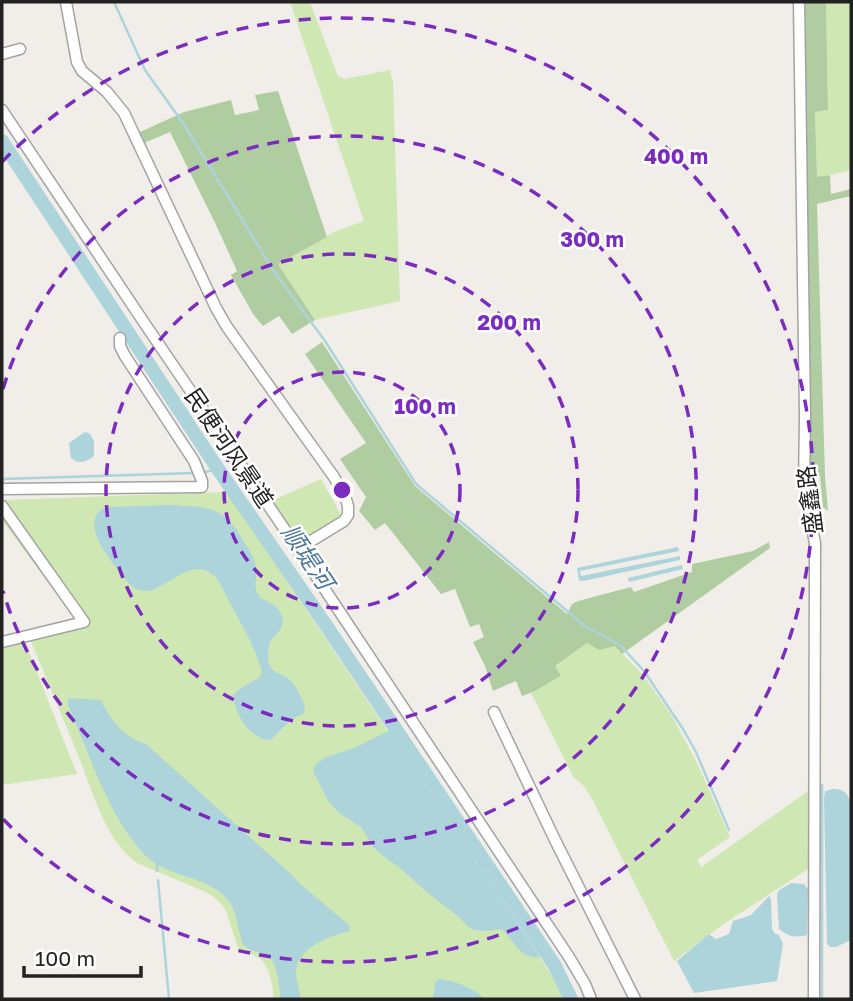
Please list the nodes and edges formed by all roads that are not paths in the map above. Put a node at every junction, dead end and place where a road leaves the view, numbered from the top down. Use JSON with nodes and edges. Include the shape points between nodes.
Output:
{"nodes":[{"id":1,"x":66,"y":2,"type":"edge"},
{"id":2,"x":799,"y":2,"type":"edge"},
{"id":3,"x":20,"y":49,"type":"dead end"},
{"id":4,"x":2,"y":54,"type":"edge"},
{"id":5,"x":2,"y":110,"type":"edge"},
{"id":6,"x":120,"y":338,"type":"dead end"},
{"id":7,"x":2,"y":489,"type":"edge"},
{"id":8,"x":2,"y":506,"type":"edge"},
{"id":9,"x":298,"y":549,"type":"junction"},
{"id":10,"x":2,"y":642,"type":"edge"},
{"id":11,"x":494,"y":712,"type":"dead end"},
{"id":12,"x":592,"y":999,"type":"edge"},
{"id":13,"x":635,"y":999,"type":"edge"},
{"id":14,"x":814,"y":999,"type":"edge"}],
"edges":[{"from":1,"to":9,"type":"street","via":[[77,62],[124,113],[216,309],[345,496],[348,514],[344,522]]},
{"from":2,"to":14,"type":"street","name":"盛鑫路","via":[[804,487],[815,543]]},
{"from":3,"to":4,"type":"street"},
{"from":5,"to":9,"type":"street","name":"民便河风景道"},
{"from":6,"to":7,"type":"street","via":[[125,356],[194,461],[202,487]]},
{"from":8,"to":10,"type":"street","via":[[84,622]]},
{"from":9,"to":12,"type":"street","name":"民便河风景道","via":[[569,957]]},
{"from":11,"to":13,"type":"street"}]}
